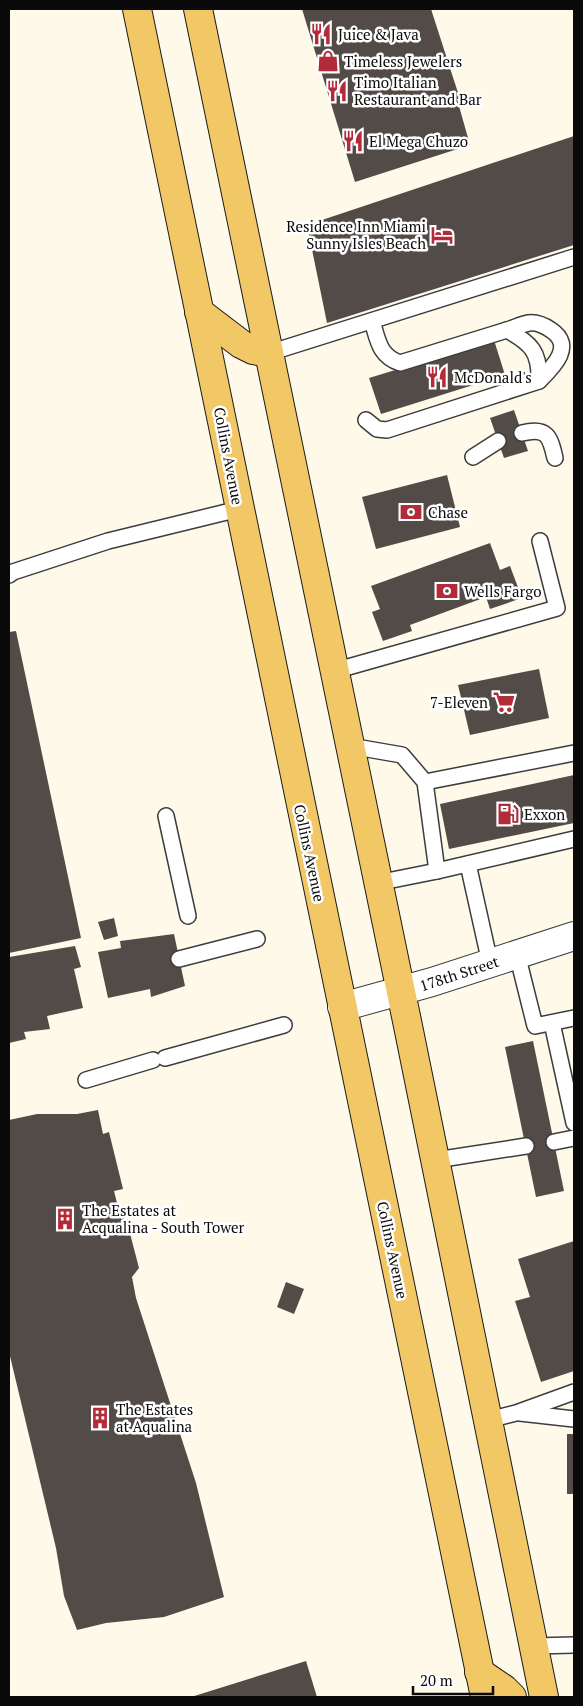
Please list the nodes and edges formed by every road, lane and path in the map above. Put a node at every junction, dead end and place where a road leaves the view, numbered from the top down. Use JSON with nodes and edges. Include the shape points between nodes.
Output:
{"nodes":[{"id":1,"x":137,"y":9,"type":"edge"},
{"id":2,"x":198,"y":9,"type":"edge"},
{"id":3,"x":574,"y":257,"type":"edge"},
{"id":4,"x":199,"y":312,"type":"junction"},
{"id":5,"x":372,"y":321,"type":"junction"},
{"id":6,"x":507,"y":330,"type":"junction"},
{"id":7,"x":270,"y":353,"type":"junction"},
{"id":8,"x":540,"y":381,"type":"junction"},
{"id":9,"x":366,"y":420,"type":"dead end"},
{"id":10,"x":522,"y":433,"type":"dead end"},
{"id":11,"x":498,"y":441,"type":"dead end"},
{"id":12,"x":472,"y":457,"type":"dead end"},
{"id":13,"x":555,"y":458,"type":"dead end"},
{"id":14,"x":239,"y":509,"type":"junction"},
{"id":15,"x":540,"y":541,"type":"dead end"},
{"id":16,"x":9,"y":575,"type":"edge"},
{"id":17,"x":334,"y":672,"type":"junction"},
{"id":18,"x":350,"y":746,"type":"junction"},
{"id":19,"x":574,"y":753,"type":"edge"},
{"id":20,"x":425,"y":782,"type":"junction"},
{"id":21,"x":166,"y":816,"type":"dead end"},
{"id":22,"x":574,"y":839,"type":"edge"},
{"id":23,"x":468,"y":864,"type":"junction"},
{"id":24,"x":437,"y":871,"type":"junction"},
{"id":25,"x":377,"y":882,"type":"junction"},
{"id":26,"x":188,"y":916,"type":"dead end"},
{"id":27,"x":574,"y":936,"type":"edge"},
{"id":28,"x":257,"y":939,"type":"dead end"},
{"id":29,"x":517,"y":954,"type":"junction"},
{"id":30,"x":179,"y":959,"type":"dead end"},
{"id":31,"x":490,"y":963,"type":"junction"},
{"id":32,"x":400,"y":991,"type":"junction"},
{"id":33,"x":342,"y":1007,"type":"junction"},
{"id":34,"x":574,"y":1018,"type":"edge"},
{"id":35,"x":552,"y":1023,"type":"junction"},
{"id":36,"x":284,"y":1025,"type":"dead end"},
{"id":37,"x":86,"y":1080,"type":"dead end"},
{"id":38,"x":574,"y":1123,"type":"edge"},
{"id":39,"x":574,"y":1138,"type":"edge"},
{"id":40,"x":554,"y":1142,"type":"dead end"},
{"id":41,"x":526,"y":1146,"type":"dead end"},
{"id":42,"x":436,"y":1160,"type":"junction"},
{"id":43,"x":574,"y":1392,"type":"edge"},
{"id":44,"x":516,"y":1413,"type":"junction"},
{"id":45,"x":574,"y":1419,"type":"edge"},
{"id":46,"x":488,"y":1420,"type":"junction"},
{"id":47,"x":574,"y":1645,"type":"edge"},
{"id":48,"x":534,"y":1646,"type":"junction"},
{"id":49,"x":482,"y":1685,"type":"edge"},
{"id":50,"x":512,"y":1697,"type":"edge"},
{"id":51,"x":544,"y":1697,"type":"edge"}],
"edges":[{"from":1,"to":4,"type":"main road","name":"Collins Avenue"},
{"from":2,"to":7,"type":"main road"},
{"from":3,"to":5,"type":"lane"},
{"from":4,"to":7,"type":"main road","via":[[241,344]]},
{"from":4,"to":14,"type":"main road","name":"Collins Avenue"},
{"from":5,"to":6,"type":"lane","via":[[384,354],[400,363]]},
{"from":5,"to":7,"type":"lane"},
{"from":6,"to":8,"type":"lane","via":[[523,339],[534,352],[540,365]]},
{"from":6,"to":8,"type":"lane","via":[[530,323],[543,325],[556,333],[562,344],[560,356]]},
{"from":7,"to":17,"type":"main road"},
{"from":8,"to":9,"type":"lane","via":[[387,430],[377,429]]},
{"from":10,"to":13,"type":"lane","via":[[534,430],[545,433],[551,441]]},
{"from":11,"to":12,"type":"lane"},
{"from":14,"to":16,"type":"lane","via":[[108,541]]},
{"from":14,"to":33,"type":"main road","name":"Collins Avenue"},
{"from":15,"to":17,"type":"lane","via":[[557,608]]},
{"from":17,"to":18,"type":"main road"},
{"from":18,"to":20,"type":"lane","via":[[402,755]]},
{"from":18,"to":25,"type":"main road"},
{"from":19,"to":20,"type":"lane"},
{"from":20,"to":24,"type":"lane"},
{"from":21,"to":26,"type":"lane"},
{"from":22,"to":23,"type":"lane"},
{"from":23,"to":24,"type":"lane"},
{"from":23,"to":31,"type":"lane"},
{"from":24,"to":25,"type":"lane"},
{"from":25,"to":32,"type":"main road"},
{"from":27,"to":29,"type":"street","name":"178th Street"},
{"from":28,"to":30,"type":"lane"},
{"from":29,"to":31,"type":"street","name":"178th Street"},
{"from":29,"to":35,"type":"lane","via":[[535,1026]]},
{"from":31,"to":32,"type":"street","name":"178th Street"},
{"from":32,"to":33,"type":"street","name":"178th Street"},
{"from":32,"to":42,"type":"main road"},
{"from":33,"to":49,"type":"main road","name":"Collins Avenue"},
{"from":34,"to":35,"type":"lane"},
{"from":35,"to":38,"type":"lane"},
{"from":36,"to":37,"type":"lane"},
{"from":39,"to":40,"type":"lane"},
{"from":41,"to":42,"type":"lane"},
{"from":42,"to":46,"type":"main road"},
{"from":43,"to":44,"type":"lane"},
{"from":44,"to":45,"type":"lane"},
{"from":44,"to":46,"type":"lane"},
{"from":46,"to":48,"type":"main road"},
{"from":47,"to":48,"type":"lane"},
{"from":48,"to":51,"type":"main road"},
{"from":49,"to":50,"type":"main road","via":[[504,1689]]}]}
